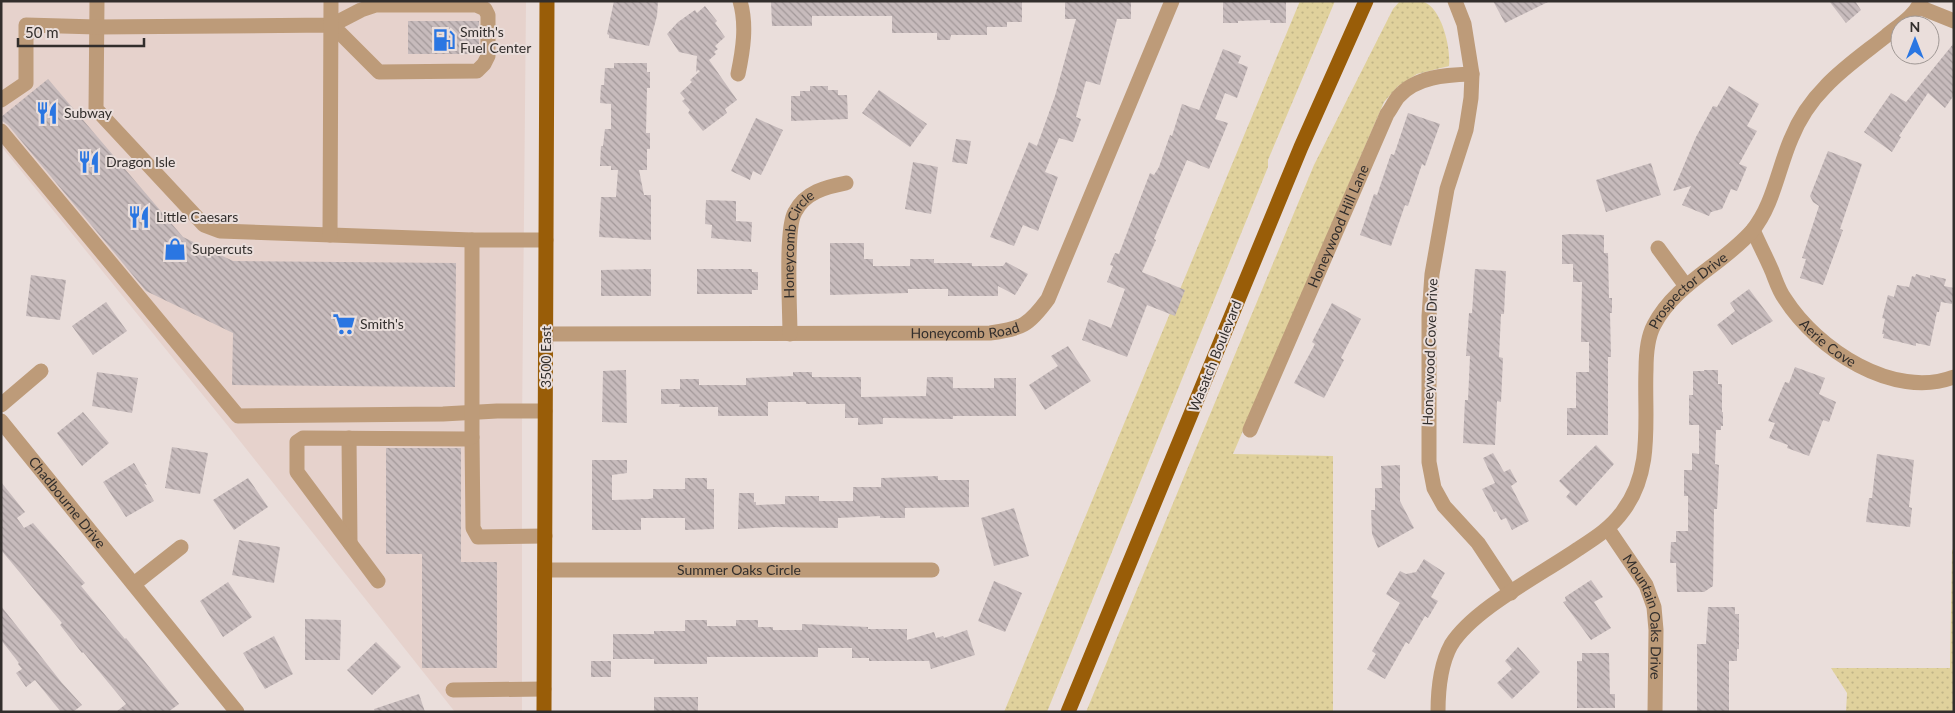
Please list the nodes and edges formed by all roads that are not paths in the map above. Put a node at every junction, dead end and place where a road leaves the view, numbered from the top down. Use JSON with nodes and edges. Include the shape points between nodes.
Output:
{"nodes":[{"id":1,"x":97,"y":1,"type":"edge"},
{"id":2,"x":331,"y":1,"type":"edge"},
{"id":3,"x":547,"y":1,"type":"edge"},
{"id":4,"x":740,"y":1,"type":"edge"},
{"id":5,"x":1172,"y":1,"type":"edge"},
{"id":6,"x":1366,"y":1,"type":"edge"},
{"id":7,"x":1455,"y":1,"type":"edge"},
{"id":8,"x":1920,"y":4,"type":"edge"},
{"id":9,"x":1954,"y":21,"type":"edge"},
{"id":10,"x":332,"y":25,"type":"junction"},
{"id":11,"x":97,"y":27,"type":"junction"},
{"id":12,"x":738,"y":74,"type":"dead end"},
{"id":13,"x":1472,"y":74,"type":"junction"},
{"id":14,"x":1,"y":100,"type":"edge"},
{"id":15,"x":1,"y":131,"type":"edge"},
{"id":16,"x":846,"y":183,"type":"dead end"},
{"id":17,"x":1753,"y":230,"type":"junction"},
{"id":18,"x":330,"y":235,"type":"junction"},
{"id":19,"x":472,"y":240,"type":"junction"},
{"id":20,"x":546,"y":240,"type":"junction"},
{"id":21,"x":1658,"y":248,"type":"dead end"},
{"id":22,"x":1686,"y":286,"type":"junction"},
{"id":23,"x":546,"y":334,"type":"junction"},
{"id":24,"x":790,"y":334,"type":"junction"},
{"id":25,"x":41,"y":371,"type":"dead end"},
{"id":26,"x":1954,"y":377,"type":"edge"},
{"id":27,"x":1,"y":406,"type":"edge"},
{"id":28,"x":545,"y":411,"type":"junction"},
{"id":29,"x":471,"y":412,"type":"junction"},
{"id":30,"x":1,"y":420,"type":"edge"},
{"id":31,"x":1250,"y":430,"type":"dead end"},
{"id":32,"x":472,"y":437,"type":"junction"},
{"id":33,"x":349,"y":438,"type":"junction"},
{"id":34,"x":1608,"y":529,"type":"junction"},
{"id":35,"x":545,"y":536,"type":"junction"},
{"id":36,"x":350,"y":543,"type":"junction"},
{"id":37,"x":180,"y":547,"type":"dead end"},
{"id":38,"x":545,"y":570,"type":"junction"},
{"id":39,"x":932,"y":570,"type":"dead end"},
{"id":40,"x":378,"y":581,"type":"dead end"},
{"id":41,"x":134,"y":584,"type":"junction"},
{"id":42,"x":1511,"y":593,"type":"junction"},
{"id":43,"x":544,"y":689,"type":"junction"},
{"id":44,"x":453,"y":690,"type":"dead end"},
{"id":45,"x":237,"y":712,"type":"edge"},
{"id":46,"x":544,"y":712,"type":"edge"},
{"id":47,"x":1068,"y":712,"type":"edge"},
{"id":48,"x":1438,"y":712,"type":"edge"},
{"id":49,"x":1656,"y":712,"type":"edge"}],
"edges":[{"from":1,"to":11,"type":"street"},
{"from":2,"to":10,"type":"street"},
{"from":3,"to":20,"type":"main road","name":"3500 East"},
{"from":4,"to":12,"type":"street","via":[[744,33]]},
{"from":5,"to":24,"type":"street","name":"Honeycomb Road","via":[[1048,299],[1034,319],[1020,327],[990,333]]},
{"from":6,"to":47,"type":"main road","name":"Wasatch Boulevard","via":[[1301,147]]},
{"from":7,"to":13,"type":"street","name":"Honeywood Cove Drive","via":[[1464,24]]},
{"from":8,"to":9,"type":"street"},
{"from":8,"to":17,"type":"street","name":"Prospector Drive","via":[[1904,22],[1825,86],[1806,110],[1791,138],[1770,200]]},
{"from":10,"to":10,"type":"street","via":[[376,5],[476,5],[485,9],[488,16],[488,56],[477,71],[379,72]]},
{"from":10,"to":11,"type":"street"},
{"from":10,"to":18,"type":"street"},
{"from":11,"to":14,"type":"street","via":[[26,25],[26,83]]},
{"from":11,"to":18,"type":"street","via":[[96,109],[204,225],[220,231]]},
{"from":13,"to":31,"type":"street","name":"Honeywood Hill Lane","via":[[1434,77],[1415,84],[1399,96],[1387,114]]},
{"from":13,"to":42,"type":"street","name":"Honeywood Cove Drive","via":[[1466,130],[1448,190],[1432,274],[1429,462],[1434,488],[1444,506],[1478,543]]},
{"from":15,"to":29,"type":"street","via":[[238,416]]},
{"from":16,"to":24,"type":"street","name":"Honeycomb Circle","via":[[824,188],[805,199],[794,213],[790,232]]},
{"from":17,"to":22,"type":"street","name":"Prospector Drive"},
{"from":17,"to":26,"type":"street","name":"Aerie Cove","via":[[1784,298],[1802,323],[1828,347],[1859,366],[1889,378],[1942,382]]},
{"from":18,"to":19,"type":"street"},
{"from":19,"to":20,"type":"street"},
{"from":19,"to":29,"type":"street"},
{"from":20,"to":23,"type":"main road","name":"3500 East"},
{"from":21,"to":22,"type":"street"},
{"from":22,"to":34,"type":"street","name":"Prospector Drive","via":[[1666,305],[1652,328],[1646,354],[1646,452],[1642,472],[1624,510]]},
{"from":23,"to":24,"type":"street","name":"Honeycomb Road"},
{"from":23,"to":28,"type":"main road","name":"3500 East"},
{"from":25,"to":27,"type":"street"},
{"from":28,"to":29,"type":"street"},
{"from":28,"to":35,"type":"main road","name":"3500 East"},
{"from":29,"to":32,"type":"street"},
{"from":30,"to":41,"type":"street","name":"Chadbourne Drive"},
{"from":32,"to":33,"type":"street"},
{"from":32,"to":35,"type":"street","via":[[473,528],[478,537]]},
{"from":33,"to":36,"type":"street"},
{"from":33,"to":36,"type":"street","via":[[303,438],[298,442],[298,472]]},
{"from":34,"to":42,"type":"street","name":"Prospector Drive"},
{"from":34,"to":49,"type":"street","name":"Mountain Oaks Drive","via":[[1646,584],[1654,607]]},
{"from":35,"to":38,"type":"main road","name":"3500 East"},
{"from":36,"to":40,"type":"street"},
{"from":37,"to":41,"type":"street"},
{"from":38,"to":39,"type":"street","name":"Summer Oaks Circle"},
{"from":38,"to":43,"type":"main road","name":"3500 East"},
{"from":41,"to":45,"type":"street","name":"Chadbourne Drive"},
{"from":42,"to":48,"type":"street","name":"Prospector Drive","via":[[1474,620],[1452,644],[1440,678]]},
{"from":43,"to":44,"type":"street"},
{"from":43,"to":46,"type":"main road","name":"3500 East"}]}
